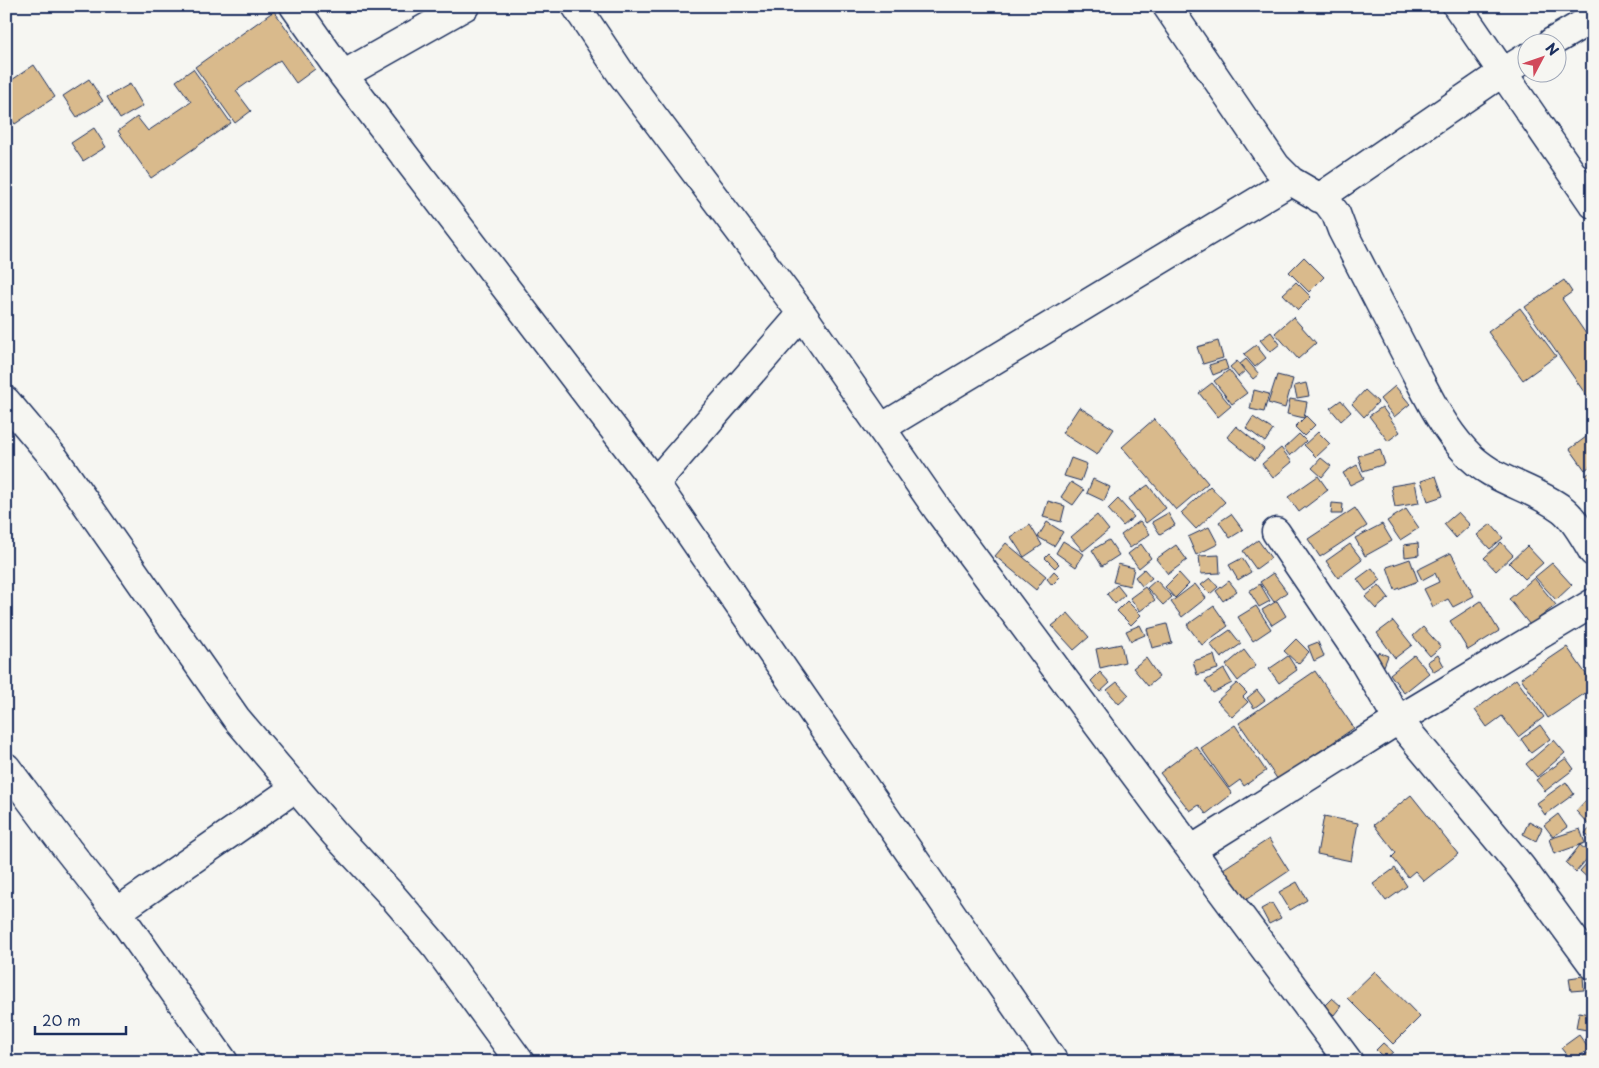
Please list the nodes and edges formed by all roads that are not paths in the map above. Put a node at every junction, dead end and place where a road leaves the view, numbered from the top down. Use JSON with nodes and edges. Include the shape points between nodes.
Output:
{"nodes":[{"id":1,"x":294,"y":6,"type":"edge"},
{"id":2,"x":465,"y":6,"type":"edge"},
{"id":3,"x":576,"y":6,"type":"edge"},
{"id":4,"x":1167,"y":6,"type":"edge"},
{"id":5,"x":1457,"y":6,"type":"edge"},
{"id":6,"x":1593,"y":18,"type":"edge"},
{"id":7,"x":1566,"y":34,"type":"edge"},
{"id":8,"x":1516,"y":64,"type":"edge"},
{"id":9,"x":1503,"y":72,"type":"junction"},
{"id":10,"x":343,"y":74,"type":"junction"},
{"id":11,"x":1291,"y":181,"type":"junction"},
{"id":12,"x":1319,"y":198,"type":"junction"},
{"id":13,"x":1593,"y":204,"type":"edge"},
{"id":14,"x":802,"y":314,"type":"junction"},
{"id":15,"x":6,"y":401,"type":"edge"},
{"id":16,"x":881,"y":428,"type":"junction"},
{"id":17,"x":655,"y":483,"type":"junction"},
{"id":18,"x":1276,"y":532,"type":"dead end"},
{"id":19,"x":1593,"y":552,"type":"edge"},
{"id":20,"x":1593,"y":603,"type":"edge"},
{"id":21,"x":1398,"y":720,"type":"junction"},
{"id":22,"x":6,"y":767,"type":"edge"},
{"id":23,"x":295,"y":788,"type":"junction"},
{"id":24,"x":1191,"y":850,"type":"junction"},
{"id":25,"x":117,"y":912,"type":"junction"},
{"id":26,"x":1593,"y":965,"type":"edge"},
{"id":27,"x":224,"y":1062,"type":"edge"},
{"id":28,"x":520,"y":1062,"type":"edge"},
{"id":29,"x":1054,"y":1062,"type":"edge"},
{"id":30,"x":1349,"y":1062,"type":"edge"}],
"edges":[{"from":1,"to":10,"type":"street"},
{"from":2,"to":10,"type":"street"},
{"from":3,"to":14,"type":"street","via":[[620,72]]},
{"from":4,"to":11,"type":"street","via":[[1264,150]]},
{"from":5,"to":9,"type":"street"},
{"from":6,"to":7,"type":"street"},
{"from":8,"to":9,"type":"street"},
{"from":9,"to":12,"type":"street"},
{"from":9,"to":13,"type":"street"},
{"from":10,"to":17,"type":"street"},
{"from":11,"to":12,"type":"street"},
{"from":11,"to":16,"type":"street"},
{"from":12,"to":19,"type":"street","via":[[1327,202],[1336,214],[1441,422],[1481,467],[1563,510]]},
{"from":14,"to":16,"type":"street"},
{"from":14,"to":17,"type":"street"},
{"from":15,"to":23,"type":"street","via":[[55,459],[236,718]]},
{"from":16,"to":24,"type":"street","via":[[938,510]]},
{"from":17,"to":29,"type":"street"},
{"from":18,"to":21,"type":"street","via":[[1364,662]]},
{"from":20,"to":21,"type":"street"},
{"from":21,"to":24,"type":"street"},
{"from":21,"to":26,"type":"street","via":[[1522,867]]},
{"from":22,"to":25,"type":"street"},
{"from":23,"to":25,"type":"street"},
{"from":23,"to":28,"type":"street","via":[[437,948]]},
{"from":24,"to":30,"type":"street"},
{"from":25,"to":27,"type":"street"}]}
